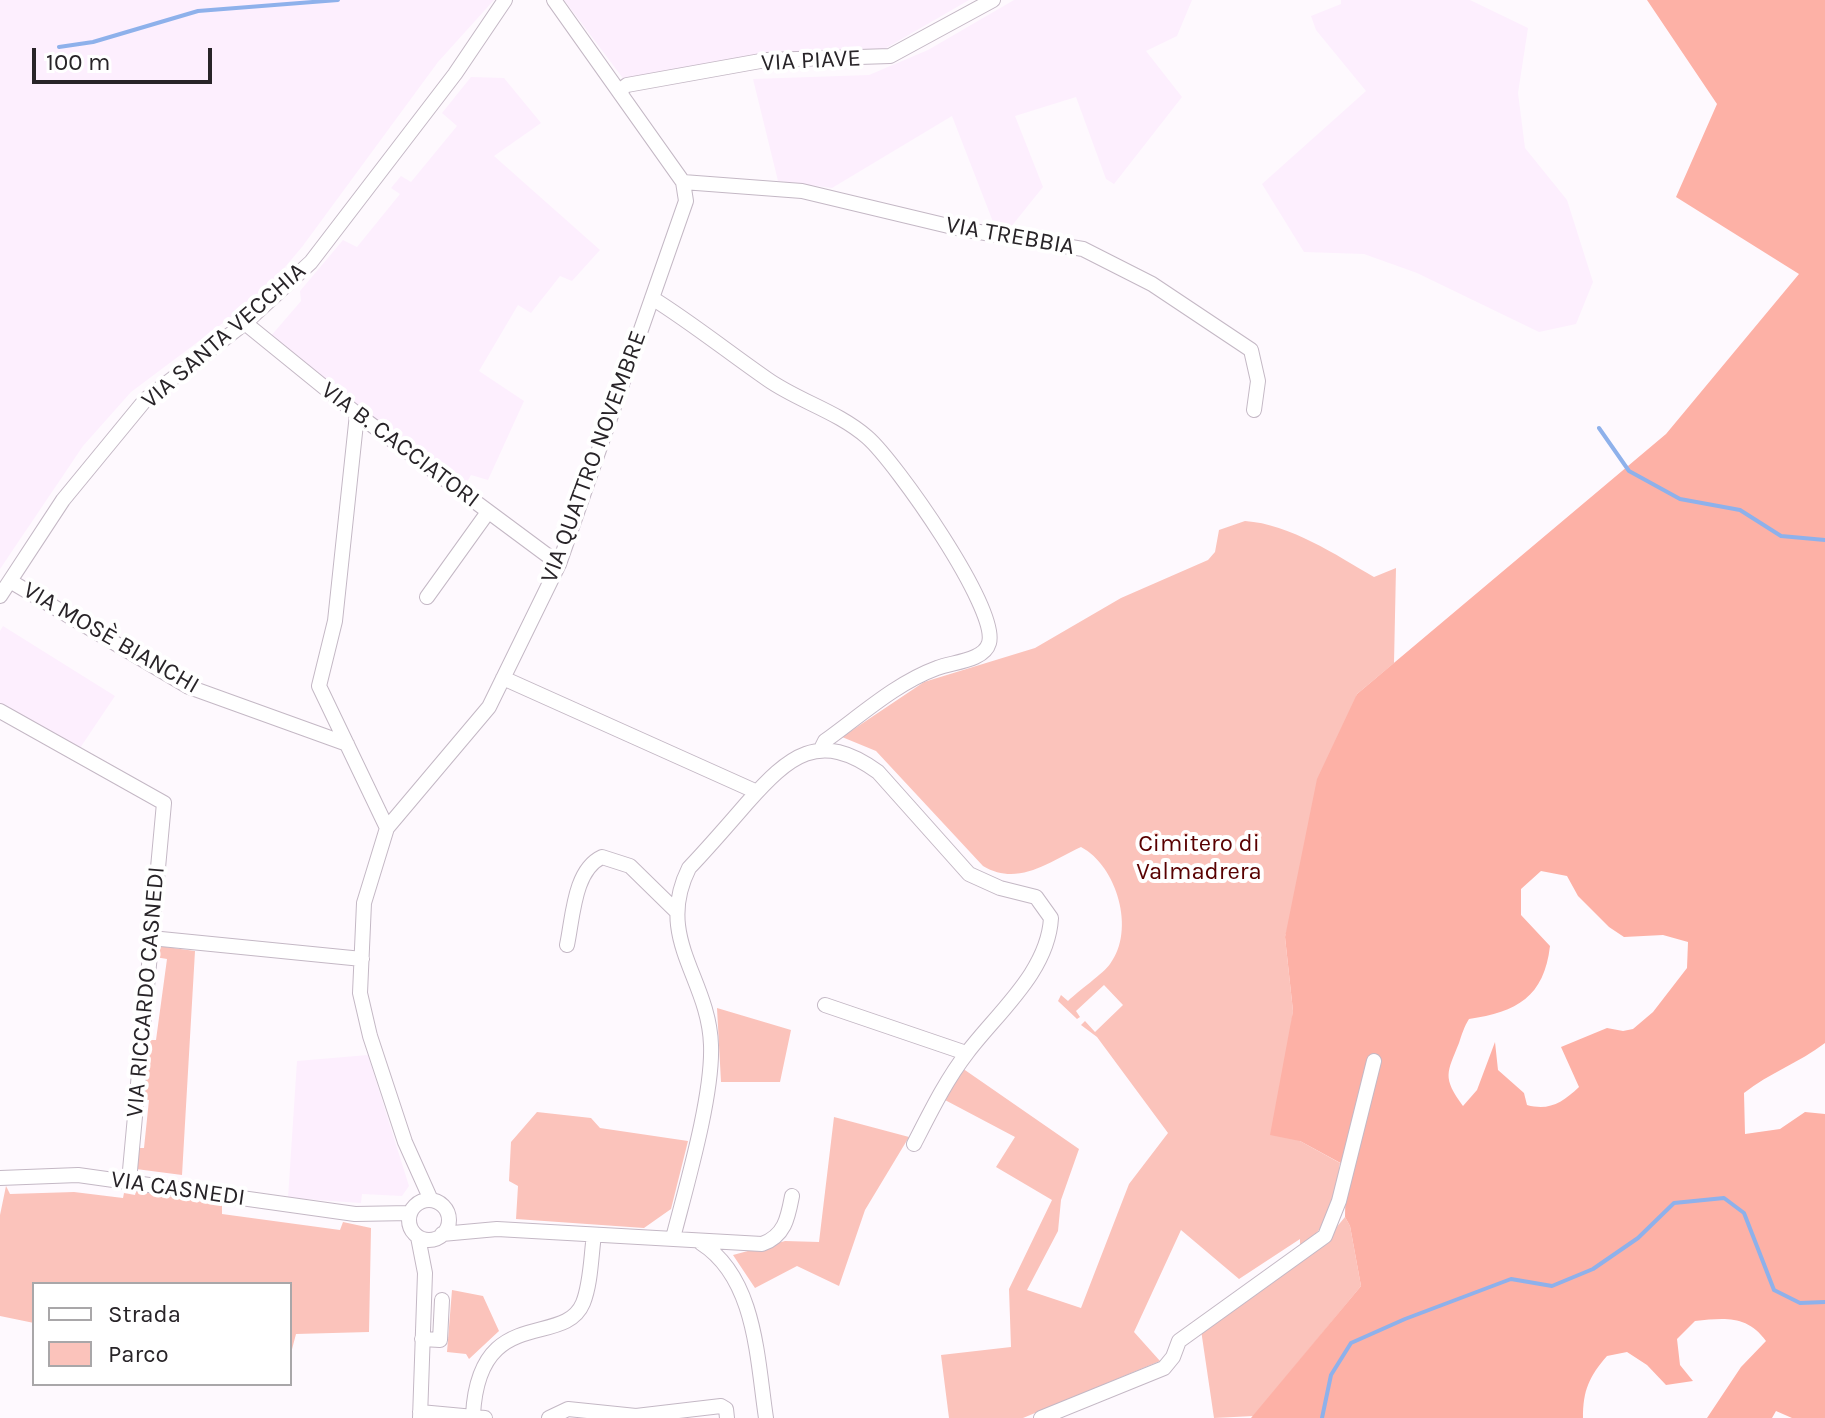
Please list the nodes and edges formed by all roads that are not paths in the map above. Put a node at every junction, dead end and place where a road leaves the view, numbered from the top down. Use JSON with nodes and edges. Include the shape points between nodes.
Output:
{"nodes":[{"id":1,"x":505,"y":0,"type":"edge"},
{"id":2,"x":554,"y":0,"type":"edge"},
{"id":3,"x":993,"y":0,"type":"edge"},
{"id":4,"x":619,"y":91,"type":"junction"},
{"id":5,"x":683,"y":182,"type":"junction"},
{"id":6,"x":652,"y":298,"type":"junction"},
{"id":7,"x":245,"y":323,"type":"junction"},
{"id":8,"x":1254,"y":410,"type":"dead end"},
{"id":9,"x":357,"y":414,"type":"junction"},
{"id":10,"x":488,"y":512,"type":"junction"},
{"id":11,"x":559,"y":564,"type":"junction"},
{"id":12,"x":10,"y":581,"type":"junction"},
{"id":13,"x":0,"y":596,"type":"edge"},
{"id":14,"x":427,"y":597,"type":"dead end"},
{"id":15,"x":503,"y":678,"type":"junction"},
{"id":16,"x":0,"y":711,"type":"edge"},
{"id":17,"x":347,"y":744,"type":"junction"},
{"id":18,"x":821,"y":749,"type":"junction"},
{"id":19,"x":757,"y":792,"type":"junction"},
{"id":20,"x":387,"y":828,"type":"junction"},
{"id":21,"x":676,"y":911,"type":"junction"},
{"id":22,"x":151,"y":938,"type":"junction"},
{"id":23,"x":567,"y":945,"type":"dead end"},
{"id":24,"x":362,"y":959,"type":"junction"},
{"id":25,"x":825,"y":1005,"type":"dead end"},
{"id":26,"x":966,"y":1053,"type":"junction"},
{"id":27,"x":1374,"y":1061,"type":"dead end"},
{"id":28,"x":405,"y":1142,"type":"junction"},
{"id":29,"x":914,"y":1144,"type":"dead end"},
{"id":30,"x":0,"y":1178,"type":"edge"},
{"id":31,"x":129,"y":1181,"type":"junction"},
{"id":32,"x":792,"y":1196,"type":"dead end"},
{"id":33,"x":431,"y":1200,"type":"junction"},
{"id":34,"x":412,"y":1210,"type":"junction"},
{"id":35,"x":355,"y":1214,"type":"junction"},
{"id":36,"x":449,"y":1218,"type":"junction"},
{"id":37,"x":497,"y":1229,"type":"junction"},
{"id":38,"x":426,"y":1235,"type":"junction"},
{"id":39,"x":594,"y":1235,"type":"junction"},
{"id":40,"x":673,"y":1238,"type":"junction"},
{"id":41,"x":701,"y":1242,"type":"junction"},
{"id":42,"x":737,"y":1244,"type":"junction"},
{"id":43,"x":723,"y":1261,"type":"junction"},
{"id":44,"x":442,"y":1300,"type":"dead end"},
{"id":45,"x":422,"y":1339,"type":"junction"},
{"id":46,"x":420,"y":1415,"type":"edge"},
{"id":47,"x":479,"y":1416,"type":"edge"},
{"id":48,"x":636,"y":1417,"type":"edge"},
{"id":49,"x":549,"y":1418,"type":"edge"},
{"id":50,"x":727,"y":1418,"type":"edge"},
{"id":51,"x":766,"y":1418,"type":"edge"},
{"id":52,"x":1041,"y":1418,"type":"edge"}],
"edges":[{"from":1,"to":7,"type":"street","name":"VIA SANTA VECCHIA","via":[[311,262]]},
{"from":2,"to":4,"type":"street"},
{"from":3,"to":4,"type":"street","name":"VIA PIAVE","via":[[890,56],[766,60],[627,85]]},
{"from":4,"to":5,"type":"street"},
{"from":5,"to":6,"type":"street","name":"VIA QUATTRO NOVEMBRE","via":[[686,201]]},
{"from":5,"to":8,"type":"street","name":"VIA TREBBIA","via":[[802,191],[961,229],[1083,249],[1152,284],[1251,350],[1258,381]]},
{"from":6,"to":11,"type":"street","name":"VIA QUATTRO NOVEMBRE"},
{"from":6,"to":18,"type":"street","via":[[768,380],[851,424],[870,440],[927,514],[990,622],[989,644],[981,655],[933,669],[890,694]]},
{"from":7,"to":9,"type":"street","name":"VIA B. CACCIATORI"},
{"from":7,"to":12,"type":"street","name":"VIA SANTA VECCHIA","via":[[146,399],[63,500]]},
{"from":9,"to":10,"type":"street","name":"VIA B. CACCIATORI"},
{"from":9,"to":17,"type":"street","via":[[335,621],[319,686]]},
{"from":10,"to":11,"type":"street","name":"VIA B. CACCIATORI"},
{"from":10,"to":14,"type":"street"},
{"from":11,"to":15,"type":"street","name":"VIA QUATTRO NOVEMBRE"},
{"from":12,"to":13,"type":"street","name":"VIA SANTA VECCHIA"},
{"from":12,"to":17,"type":"street","name":"VIA MOSÈ BIANCHI","via":[[189,687]]},
{"from":15,"to":19,"type":"street"},
{"from":15,"to":20,"type":"street","name":"VIA QUATTRO NOVEMBRE","via":[[489,707]]},
{"from":16,"to":22,"type":"street","name":"VIA RICCARDO CASNEDI","via":[[164,803]]},
{"from":17,"to":20,"type":"street"},
{"from":18,"to":19,"type":"street","via":[[782,764]]},
{"from":18,"to":26,"type":"street","via":[[862,760],[878,772],[969,874],[1036,897],[1048,909],[1050,928],[1026,982]]},
{"from":19,"to":21,"type":"street","via":[[689,868]]},
{"from":20,"to":24,"type":"street","name":"VIA QUATTRO NOVEMBRE","via":[[364,903]]},
{"from":21,"to":23,"type":"street","via":[[630,866],[602,857],[587,867],[581,882]]},
{"from":21,"to":40,"type":"street","via":[[678,936],[706,1016],[711,1056]]},
{"from":22,"to":24,"type":"street"},
{"from":22,"to":31,"type":"street","name":"VIA RICCARDO CASNEDI"},
{"from":24,"to":28,"type":"street","name":"VIA QUATTRO NOVEMBRE","via":[[360,993],[370,1036]]},
{"from":25,"to":26,"type":"street"},
{"from":26,"to":29,"type":"street"},
{"from":27,"to":52,"type":"street","via":[[1339,1201],[1325,1236],[1179,1341],[1164,1368]]},
{"from":28,"to":33,"type":"street","name":"VIA QUATTRO NOVEMBRE"},
{"from":28,"to":34,"type":"street","name":"VIA QUATTRO NOVEMBRE","via":[[415,1182]]},
{"from":30,"to":31,"type":"street","name":"VIA CASNEDI","via":[[78,1175]]},
{"from":31,"to":35,"type":"street","name":"VIA CASNEDI"},
{"from":32,"to":42,"type":"street","via":[[785,1226],[775,1238]]},
{"from":33,"to":34,"type":"street","name":"VIA CASNEDI"},
{"from":33,"to":36,"type":"street","via":[[443,1206]]},
{"from":34,"to":35,"type":"street","name":"VIA CASNEDI"},
{"from":34,"to":38,"type":"street","name":"VIA QUATTRO NOVEMBRE"},
{"from":35,"to":38,"type":"street","name":"VIA CASNEDI"},
{"from":36,"to":37,"type":"street"},
{"from":36,"to":38,"type":"street"},
{"from":37,"to":38,"type":"street"},
{"from":37,"to":39,"type":"street"},
{"from":38,"to":45,"type":"street"},
{"from":39,"to":40,"type":"street"},
{"from":39,"to":47,"type":"street","via":[[583,1303],[565,1320],[506,1341],[493,1353],[475,1383]]},
{"from":40,"to":41,"type":"street"},
{"from":41,"to":42,"type":"street"},
{"from":41,"to":43,"type":"street"},
{"from":42,"to":43,"type":"street"},
{"from":43,"to":51,"type":"street","via":[[747,1307]]},
{"from":44,"to":45,"type":"street","via":[[440,1340]]},
{"from":45,"to":46,"type":"street"},
{"from":46,"to":47,"type":"street"},
{"from":48,"to":49,"type":"street","via":[[568,1409]]},
{"from":48,"to":50,"type":"street","via":[[721,1406]]}]}
